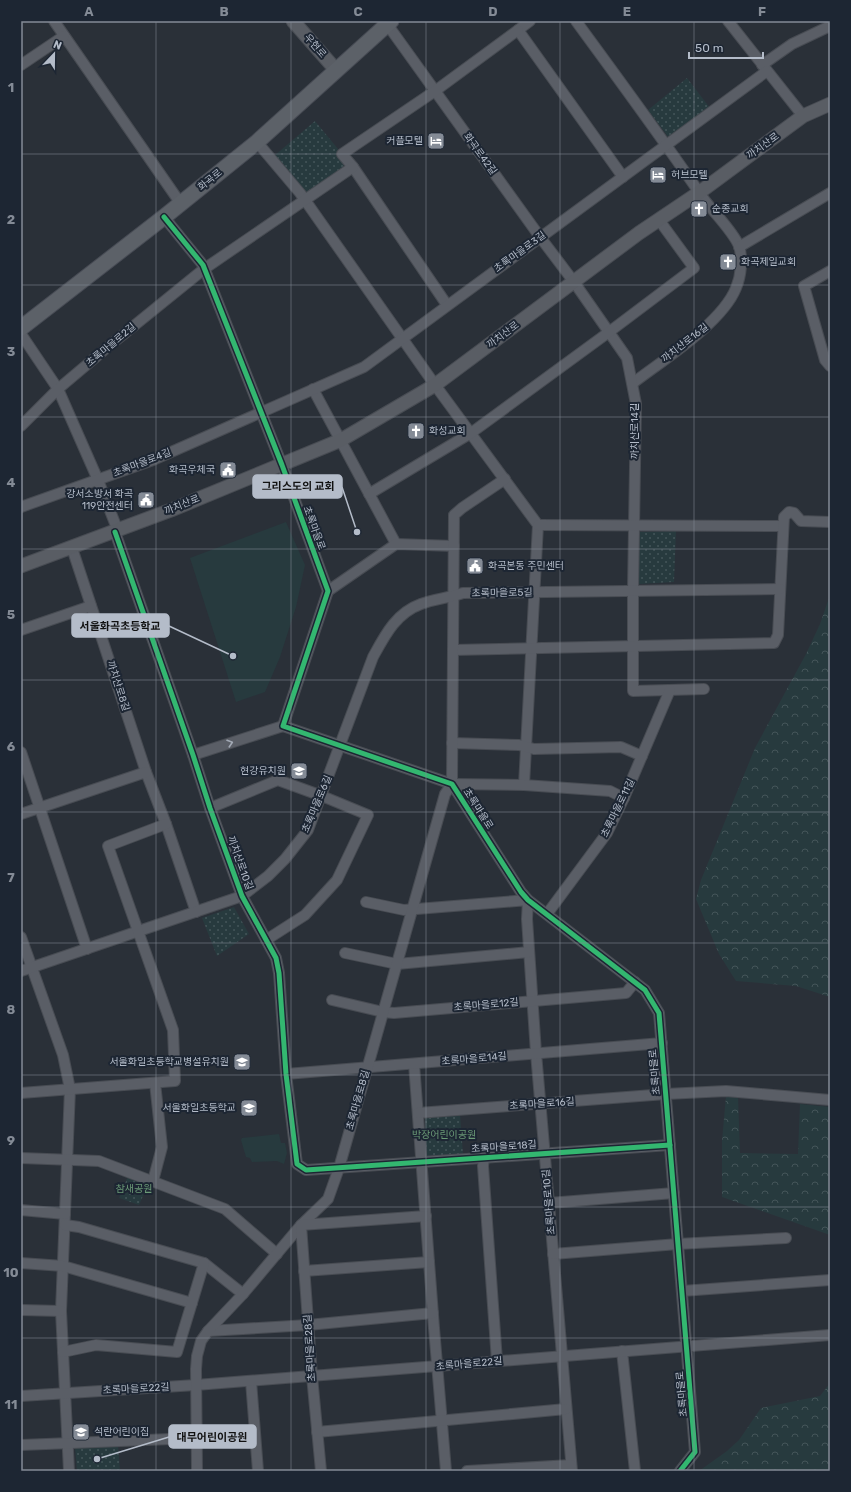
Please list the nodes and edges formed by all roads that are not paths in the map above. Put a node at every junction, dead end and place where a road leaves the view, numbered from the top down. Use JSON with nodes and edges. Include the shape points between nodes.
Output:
{"nodes":[{"id":1,"x":54,"y":21,"type":"edge"},
{"id":2,"x":294,"y":21,"type":"edge"},
{"id":3,"x":530,"y":21,"type":"edge"},
{"id":4,"x":576,"y":21,"type":"edge"},
{"id":5,"x":728,"y":21,"type":"edge"},
{"id":6,"x":389,"y":23,"type":"edge"},
{"id":7,"x":830,"y":26,"type":"edge"},
{"id":8,"x":518,"y":30,"type":"junction"},
{"id":9,"x":64,"y":36,"type":"junction"},
{"id":10,"x":21,"y":65,"type":"edge"},
{"id":11,"x":764,"y":68,"type":"junction"},
{"id":12,"x":336,"y":70,"type":"junction"},
{"id":13,"x":435,"y":91,"type":"junction"},
{"id":14,"x":830,"y":104,"type":"edge"},
{"id":15,"x":802,"y":116,"type":"junction"},
{"id":16,"x":257,"y":142,"type":"junction"},
{"id":17,"x":666,"y":146,"type":"junction"},
{"id":18,"x":352,"y":167,"type":"junction"},
{"id":19,"x":623,"y":178,"type":"junction"},
{"id":20,"x":700,"y":192,"type":"junction"},
{"id":21,"x":830,"y":193,"type":"edge"},
{"id":22,"x":305,"y":199,"type":"junction"},
{"id":23,"x":181,"y":204,"type":"junction"},
{"id":24,"x":164,"y":218,"type":"junction"},
{"id":25,"x":659,"y":220,"type":"junction"},
{"id":26,"x":540,"y":237,"type":"junction"},
{"id":27,"x":739,"y":247,"type":"junction"},
{"id":28,"x":204,"y":269,"type":"junction"},
{"id":29,"x":830,"y":271,"type":"edge"},
{"id":30,"x":574,"y":282,"type":"junction"},
{"id":31,"x":447,"y":305,"type":"junction"},
{"id":32,"x":21,"y":328,"type":"edge"},
{"id":33,"x":609,"y":332,"type":"junction"},
{"id":34,"x":21,"y":334,"type":"edge"},
{"id":35,"x":402,"y":339,"type":"junction"},
{"id":36,"x":830,"y":366,"type":"edge"},
{"id":37,"x":633,"y":383,"type":"junction"},
{"id":38,"x":435,"y":385,"type":"junction"},
{"id":39,"x":58,"y":389,"type":"junction"},
{"id":40,"x":313,"y":389,"type":"junction"},
{"id":41,"x":261,"y":412,"type":"junction"},
{"id":42,"x":21,"y":426,"type":"edge"},
{"id":43,"x":471,"y":433,"type":"junction"},
{"id":44,"x":341,"y":440,"type":"junction"},
{"id":45,"x":282,"y":465,"type":"junction"},
{"id":46,"x":505,"y":479,"type":"junction"},
{"id":47,"x":98,"y":480,"type":"junction"},
{"id":48,"x":369,"y":494,"type":"junction"},
{"id":49,"x":21,"y":507,"type":"edge"},
{"id":50,"x":830,"y":522,"type":"edge"},
{"id":51,"x":538,"y":525,"type":"junction"},
{"id":52,"x":634,"y":526,"type":"junction"},
{"id":53,"x":782,"y":526,"type":"junction"},
{"id":54,"x":116,"y":531,"type":"junction"},
{"id":55,"x":396,"y":544,"type":"junction"},
{"id":56,"x":454,"y":546,"type":"junction"},
{"id":57,"x":72,"y":548,"type":"junction"},
{"id":58,"x":21,"y":566,"type":"edge"},
{"id":59,"x":780,"y":589,"type":"junction"},
{"id":60,"x":328,"y":591,"type":"junction"},
{"id":61,"x":633,"y":591,"type":"junction"},
{"id":62,"x":534,"y":592,"type":"junction"},
{"id":63,"x":453,"y":596,"type":"junction"},
{"id":64,"x":91,"y":606,"type":"junction"},
{"id":65,"x":21,"y":630,"type":"edge"},
{"id":66,"x":633,"y":646,"type":"junction"},
{"id":67,"x":531,"y":649,"type":"junction"},
{"id":68,"x":453,"y":650,"type":"junction"},
{"id":69,"x":704,"y":689,"type":"dead end"},
{"id":70,"x":670,"y":690,"type":"junction"},
{"id":71,"x":283,"y":726,"type":"junction"},
{"id":72,"x":452,"y":743,"type":"junction"},
{"id":73,"x":340,"y":746,"type":"junction"},
{"id":74,"x":526,"y":748,"type":"junction"},
{"id":75,"x":21,"y":752,"type":"edge"},
{"id":76,"x":193,"y":755,"type":"junction"},
{"id":77,"x":642,"y":756,"type":"junction"},
{"id":78,"x":146,"y":772,"type":"junction"},
{"id":79,"x":452,"y":784,"type":"junction"},
{"id":80,"x":524,"y":785,"type":"junction"},
{"id":81,"x":322,"y":796,"type":"junction"},
{"id":82,"x":624,"y":798,"type":"junction"},
{"id":83,"x":40,"y":807,"type":"junction"},
{"id":84,"x":210,"y":808,"type":"junction"},
{"id":85,"x":21,"y":814,"type":"edge"},
{"id":86,"x":166,"y":824,"type":"junction"},
{"id":87,"x":242,"y":896,"type":"junction"},
{"id":88,"x":528,"y":900,"type":"junction"},
{"id":89,"x":366,"y":902,"type":"dead end"},
{"id":90,"x":413,"y":909,"type":"junction"},
{"id":91,"x":196,"y":912,"type":"junction"},
{"id":92,"x":547,"y":914,"type":"junction"},
{"id":93,"x":138,"y":931,"type":"junction"},
{"id":94,"x":21,"y":937,"type":"edge"},
{"id":95,"x":266,"y":940,"type":"junction"},
{"id":96,"x":87,"y":949,"type":"junction"},
{"id":97,"x":529,"y":952,"type":"junction"},
{"id":98,"x":345,"y":953,"type":"dead end"},
{"id":99,"x":397,"y":964,"type":"junction"},
{"id":100,"x":32,"y":968,"type":"junction"},
{"id":101,"x":21,"y":971,"type":"edge"},
{"id":102,"x":635,"y":982,"type":"junction"},
{"id":103,"x":332,"y":1000,"type":"dead end"},
{"id":104,"x":533,"y":1001,"type":"junction"},
{"id":105,"x":383,"y":1012,"type":"junction"},
{"id":106,"x":662,"y":1043,"type":"junction"},
{"id":107,"x":536,"y":1053,"type":"junction"},
{"id":108,"x":414,"y":1064,"type":"junction"},
{"id":109,"x":367,"y":1068,"type":"junction"},
{"id":110,"x":286,"y":1074,"type":"junction"},
{"id":111,"x":155,"y":1082,"type":"junction"},
{"id":112,"x":70,"y":1089,"type":"junction"},
{"id":113,"x":21,"y":1092,"type":"edge"},
{"id":114,"x":666,"y":1094,"type":"junction"},
{"id":115,"x":830,"y":1100,"type":"edge"},
{"id":116,"x":541,"y":1104,"type":"junction"},
{"id":117,"x":418,"y":1113,"type":"junction"},
{"id":118,"x":670,"y":1145,"type":"junction"},
{"id":119,"x":545,"y":1154,"type":"junction"},
{"id":120,"x":21,"y":1158,"type":"edge"},
{"id":121,"x":484,"y":1158,"type":"junction"},
{"id":122,"x":68,"y":1160,"type":"junction"},
{"id":123,"x":422,"y":1162,"type":"junction"},
{"id":124,"x":339,"y":1168,"type":"junction"},
{"id":125,"x":153,"y":1181,"type":"junction"},
{"id":126,"x":674,"y":1193,"type":"junction"},
{"id":127,"x":549,"y":1203,"type":"junction"},
{"id":128,"x":21,"y":1210,"type":"edge"},
{"id":129,"x":66,"y":1214,"type":"junction"},
{"id":130,"x":426,"y":1216,"type":"junction"},
{"id":131,"x":65,"y":1225,"type":"junction"},
{"id":132,"x":301,"y":1226,"type":"junction"},
{"id":133,"x":786,"y":1238,"type":"dead end"},
{"id":134,"x":678,"y":1244,"type":"junction"},
{"id":135,"x":277,"y":1254,"type":"junction"},
{"id":136,"x":553,"y":1254,"type":"junction"},
{"id":137,"x":429,"y":1262,"type":"junction"},
{"id":138,"x":21,"y":1263,"type":"edge"},
{"id":139,"x":204,"y":1264,"type":"junction"},
{"id":140,"x":63,"y":1266,"type":"junction"},
{"id":141,"x":304,"y":1272,"type":"junction"},
{"id":142,"x":830,"y":1280,"type":"edge"},
{"id":143,"x":682,"y":1291,"type":"junction"},
{"id":144,"x":243,"y":1294,"type":"junction"},
{"id":145,"x":192,"y":1303,"type":"junction"},
{"id":146,"x":21,"y":1310,"type":"edge"},
{"id":147,"x":61,"y":1311,"type":"junction"},
{"id":148,"x":433,"y":1313,"type":"junction"},
{"id":149,"x":308,"y":1325,"type":"junction"},
{"id":150,"x":208,"y":1331,"type":"junction"},
{"id":151,"x":830,"y":1335,"type":"edge"},
{"id":152,"x":687,"y":1345,"type":"junction"},
{"id":153,"x":622,"y":1351,"type":"junction"},
{"id":154,"x":63,"y":1352,"type":"junction"},
{"id":155,"x":562,"y":1356,"type":"junction"},
{"id":156,"x":497,"y":1361,"type":"junction"},
{"id":157,"x":437,"y":1367,"type":"junction"},
{"id":158,"x":312,"y":1376,"type":"junction"},
{"id":159,"x":252,"y":1381,"type":"junction"},
{"id":160,"x":196,"y":1385,"type":"junction"},
{"id":161,"x":66,"y":1393,"type":"junction"},
{"id":162,"x":21,"y":1396,"type":"edge"},
{"id":163,"x":566,"y":1409,"type":"junction"},
{"id":164,"x":442,"y":1420,"type":"junction"},
{"id":165,"x":317,"y":1432,"type":"junction"},
{"id":166,"x":196,"y":1438,"type":"junction"},
{"id":167,"x":68,"y":1443,"type":"junction"},
{"id":168,"x":21,"y":1445,"type":"edge"},
{"id":169,"x":572,"y":1468,"type":"edge"},
{"id":170,"x":69,"y":1471,"type":"edge"},
{"id":171,"x":197,"y":1471,"type":"edge"},
{"id":172,"x":258,"y":1471,"type":"edge"},
{"id":173,"x":322,"y":1471,"type":"edge"},
{"id":174,"x":446,"y":1471,"type":"edge"},
{"id":175,"x":467,"y":1471,"type":"edge"},
{"id":176,"x":635,"y":1471,"type":"edge"},
{"id":177,"x":680,"y":1471,"type":"edge"}],
"edges":[{"from":1,"to":9,"type":"street"},
{"from":2,"to":12,"type":"street","name":"우현로"},
{"from":3,"to":8,"type":"street"},
{"from":4,"to":17,"type":"street","name":"까치산로16길"},
{"from":5,"to":11,"type":"street"},
{"from":6,"to":12,"type":"main road","name":"화곡로"},
{"from":6,"to":13,"type":"street","name":"화곡로42길"},
{"from":7,"to":11,"type":"street","name":"초록마을로3길","via":[[792,44]]},
{"from":8,"to":13,"type":"street"},
{"from":8,"to":19,"type":"street"},
{"from":9,"to":10,"type":"street"},
{"from":9,"to":23,"type":"street"},
{"from":11,"to":15,"type":"street"},
{"from":11,"to":17,"type":"street","name":"초록마을로3길"},
{"from":12,"to":16,"type":"main road","name":"화곡로"},
{"from":13,"to":18,"type":"street","via":[[342,154]]},
{"from":13,"to":26,"type":"street","name":"화곡로42길"},
{"from":14,"to":15,"type":"street","name":"까치산로"},
{"from":15,"to":20,"type":"street","name":"까치산로"},
{"from":16,"to":22,"type":"street"},
{"from":16,"to":23,"type":"main road","name":"화곡로"},
{"from":17,"to":19,"type":"street","name":"초록마을로3길"},
{"from":17,"to":20,"type":"street","name":"까치산로16길"},
{"from":18,"to":22,"type":"street"},
{"from":18,"to":31,"type":"street"},
{"from":19,"to":26,"type":"street","name":"초록마을로3길"},
{"from":20,"to":25,"type":"street","name":"까치산로"},
{"from":20,"to":27,"type":"street","name":"까치산로16길"},
{"from":21,"to":27,"type":"street"},
{"from":22,"to":28,"type":"street"},
{"from":22,"to":35,"type":"street"},
{"from":23,"to":24,"type":"main road","name":"화곡로"},
{"from":24,"to":28,"type":"street","name":"초록마을로"},
{"from":24,"to":32,"type":"main road","name":"화곡로"},
{"from":25,"to":30,"type":"street","name":"까치산로"},
{"from":25,"to":33,"type":"street","via":[[694,268]]},
{"from":26,"to":30,"type":"street","name":"화곡로42길"},
{"from":26,"to":31,"type":"street","name":"초록마을로3길"},
{"from":27,"to":37,"type":"street","name":"까치산로16길","via":[[741,270],[736,289],[723,308],[708,326]]},
{"from":28,"to":39,"type":"street","name":"초록마을로2길"},
{"from":28,"to":41,"type":"street","name":"초록마을로"},
{"from":29,"to":36,"type":"street","via":[[804,286],[825,360]]},
{"from":30,"to":33,"type":"street","name":"까치산로14길"},
{"from":30,"to":38,"type":"street","name":"까치산로"},
{"from":31,"to":35,"type":"street","name":"초록마을로3길"},
{"from":33,"to":37,"type":"street","name":"까치산로14길","via":[[627,358]]},
{"from":33,"to":43,"type":"street"},
{"from":34,"to":39,"type":"street","name":"까치산로10길"},
{"from":35,"to":38,"type":"street"},
{"from":35,"to":40,"type":"street","name":"초록마을로3길","via":[[364,367]]},
{"from":37,"to":52,"type":"street","name":"까치산로14길","via":[[636,404]]},
{"from":38,"to":43,"type":"street"},
{"from":38,"to":44,"type":"street","name":"까치산로"},
{"from":39,"to":42,"type":"street","name":"초록마을로2길"},
{"from":39,"to":47,"type":"street","name":"까치산로10길"},
{"from":40,"to":41,"type":"street","name":"초록마을로3길"},
{"from":40,"to":44,"type":"street"},
{"from":41,"to":45,"type":"street","name":"초록마을로"},
{"from":41,"to":47,"type":"street","name":"초록마을로4길","via":[[154,460]]},
{"from":43,"to":46,"type":"street"},
{"from":43,"to":48,"type":"street"},
{"from":44,"to":45,"type":"street","name":"까치산로"},
{"from":44,"to":48,"type":"street"},
{"from":45,"to":54,"type":"street","name":"까치산로"},
{"from":45,"to":60,"type":"street","name":"초록마을로"},
{"from":46,"to":51,"type":"street"},
{"from":46,"to":56,"type":"street","via":[[454,515]]},
{"from":47,"to":49,"type":"street","name":"초록마을로4길"},
{"from":47,"to":54,"type":"street","name":"까치산로10길"},
{"from":48,"to":55,"type":"street"},
{"from":50,"to":53,"type":"street","via":[[801,521],[794,513],[789,512],[784,517]]},
{"from":51,"to":52,"type":"street"},
{"from":51,"to":62,"type":"street"},
{"from":52,"to":53,"type":"street"},
{"from":52,"to":61,"type":"street","name":"까치산로14길"},
{"from":53,"to":59,"type":"street"},
{"from":54,"to":57,"type":"street","name":"까치산로"},
{"from":54,"to":76,"type":"street","name":"까치산로10길"},
{"from":55,"to":56,"type":"street"},
{"from":55,"to":60,"type":"street"},
{"from":56,"to":63,"type":"street"},
{"from":57,"to":58,"type":"street","name":"까치산로"},
{"from":57,"to":64,"type":"street","name":"까치산로8길"},
{"from":59,"to":61,"type":"street"},
{"from":59,"to":66,"type":"street","via":[[778,635],[774,643]]},
{"from":60,"to":71,"type":"street"},
{"from":61,"to":62,"type":"street","name":"초록마을로5길"},
{"from":61,"to":66,"type":"street","name":"까치산로14길"},
{"from":62,"to":63,"type":"street","name":"초록마을로5길","via":[[463,593]]},
{"from":62,"to":67,"type":"street"},
{"from":63,"to":68,"type":"street"},
{"from":63,"to":73,"type":"street","name":"초록마을로5길","via":[[420,604],[399,616],[386,632],[373,657]]},
{"from":64,"to":65,"type":"street"},
{"from":64,"to":78,"type":"street","name":"까치산로8길"},
{"from":66,"to":67,"type":"street"},
{"from":66,"to":70,"type":"street","name":"까치산로14길","via":[[633,691]]},
{"from":67,"to":68,"type":"street"},
{"from":67,"to":74,"type":"street"},
{"from":68,"to":72,"type":"street"},
{"from":69,"to":70,"type":"street","name":"까치산로14길"},
{"from":70,"to":77,"type":"street","name":"초록마을로11길"},
{"from":71,"to":73,"type":"street","name":"초록마을로"},
{"from":76,"to":71,"type":"street","one_way":true},
{"from":72,"to":74,"type":"street","via":[[519,745]]},
{"from":72,"to":79,"type":"street"},
{"from":73,"to":79,"type":"street","name":"초록마을로"},
{"from":73,"to":81,"type":"street","name":"초록마을로6길"},
{"from":74,"to":77,"type":"street","via":[[621,746]]},
{"from":74,"to":80,"type":"street"},
{"from":75,"to":83,"type":"street"},
{"from":76,"to":84,"type":"street","name":"까치산로10길"},
{"from":77,"to":82,"type":"street","name":"초록마을로11길"},
{"from":78,"to":83,"type":"street"},
{"from":78,"to":86,"type":"street","name":"까치산로8길"},
{"from":79,"to":80,"type":"street"},
{"from":79,"to":88,"type":"street","name":"초록마을로"},
{"from":79,"to":90,"type":"street","name":"초록마을로8길","via":[[445,794]]},
{"from":80,"to":82,"type":"street","via":[[610,791]]},
{"from":81,"to":84,"type":"street","via":[[278,780]]},
{"from":81,"to":87,"type":"street","name":"초록마을로6길","via":[[308,830],[286,859]]},
{"from":81,"to":95,"type":"street","via":[[368,815],[337,880],[305,914]]},
{"from":82,"to":92,"type":"street","name":"초록마을로11길","via":[[607,833]]},
{"from":83,"to":85,"type":"street"},
{"from":83,"to":96,"type":"street"},
{"from":84,"to":87,"type":"street","name":"까치산로10길"},
{"from":86,"to":91,"type":"street","name":"까치산로8길"},
{"from":86,"to":93,"type":"street","via":[[108,846]]},
{"from":87,"to":91,"type":"street","name":"초록마을로6길"},
{"from":87,"to":95,"type":"street","name":"까치산로10길"},
{"from":88,"to":90,"type":"street"},
{"from":88,"to":92,"type":"street","name":"초록마을로"},
{"from":88,"to":97,"type":"street","name":"초록마을로10길"},
{"from":89,"to":90,"type":"street","via":[[404,910]]},
{"from":90,"to":99,"type":"street","name":"초록마을로8길"},
{"from":91,"to":93,"type":"street","name":"초록마을로6길"},
{"from":92,"to":102,"type":"street","name":"초록마을로"},
{"from":93,"to":96,"type":"street","name":"초록마을로6길"},
{"from":93,"to":111,"type":"street","via":[[173,1030],[175,1081]]},
{"from":94,"to":100,"type":"street"},
{"from":95,"to":110,"type":"street","name":"까치산로10길","via":[[276,958],[279,973]]},
{"from":96,"to":100,"type":"street","name":"초록마을로6길"},
{"from":97,"to":99,"type":"street"},
{"from":97,"to":104,"type":"street","name":"초록마을로10길"},
{"from":98,"to":99,"type":"street"},
{"from":99,"to":105,"type":"street","name":"초록마을로8길"},
{"from":100,"to":101,"type":"street","name":"초록마을로6길"},
{"from":100,"to":112,"type":"street","via":[[62,1055]]},
{"from":102,"to":104,"type":"street","name":"초록마을로12길","via":[[626,993]]},
{"from":102,"to":106,"type":"street","name":"초록마을로","via":[[645,990],[659,1013]]},
{"from":103,"to":105,"type":"street","name":"초록마을로12길"},
{"from":104,"to":105,"type":"street","name":"초록마을로12길"},
{"from":104,"to":107,"type":"street","name":"초록마을로10길"},
{"from":105,"to":109,"type":"street","name":"초록마을로8길"},
{"from":106,"to":107,"type":"street","name":"초록마을로14길"},
{"from":106,"to":114,"type":"street","name":"초록마을로"},
{"from":107,"to":108,"type":"street","name":"초록마을로14길"},
{"from":107,"to":116,"type":"street","name":"초록마을로10길"},
{"from":108,"to":109,"type":"street","name":"초록마을로14길"},
{"from":108,"to":117,"type":"street"},
{"from":109,"to":110,"type":"street","name":"초록마을로14길"},
{"from":109,"to":124,"type":"street","name":"초록마을로8길"},
{"from":110,"to":124,"type":"street","name":"까치산로10길","via":[[297,1164],[306,1170]]},
{"from":111,"to":112,"type":"street"},
{"from":111,"to":125,"type":"street","via":[[162,1147]]},
{"from":112,"to":113,"type":"street"},
{"from":112,"to":122,"type":"street"},
{"from":114,"to":115,"type":"street","name":"초록마을로16길","via":[[726,1091]]},
{"from":114,"to":116,"type":"street","name":"초록마을로16길"},
{"from":114,"to":118,"type":"street","name":"초록마을로"},
{"from":116,"to":117,"type":"street","name":"초록마을로16길"},
{"from":116,"to":119,"type":"street","name":"초록마을로10길"},
{"from":117,"to":123,"type":"street"},
{"from":118,"to":119,"type":"street","name":"초록마을로18길"},
{"from":118,"to":126,"type":"street","name":"초록마을로"},
{"from":119,"to":121,"type":"street","name":"초록마을로18길"},
{"from":119,"to":127,"type":"street","name":"초록마을로10길"},
{"from":120,"to":122,"type":"street"},
{"from":121,"to":123,"type":"street","name":"초록마을로18길"},
{"from":121,"to":156,"type":"street","name":"초록마을로18길"},
{"from":122,"to":125,"type":"street","via":[[99,1161]]},
{"from":122,"to":129,"type":"street"},
{"from":123,"to":124,"type":"street","name":"초록마을로18길"},
{"from":123,"to":130,"type":"street"},
{"from":124,"to":132,"type":"street","name":"초록마을로8길","via":[[328,1199]]},
{"from":125,"to":135,"type":"street","via":[[225,1209]]},
{"from":126,"to":127,"type":"street"},
{"from":126,"to":134,"type":"street","name":"초록마을로"},
{"from":127,"to":136,"type":"street","name":"초록마을로10길"},
{"from":128,"to":129,"type":"street"},
{"from":129,"to":131,"type":"street"},
{"from":130,"to":132,"type":"street"},
{"from":130,"to":137,"type":"street"},
{"from":131,"to":139,"type":"street"},
{"from":131,"to":140,"type":"street"},
{"from":132,"to":135,"type":"street","name":"초록마을로8길"},
{"from":132,"to":141,"type":"street","name":"초록마을로28길"},
{"from":133,"to":134,"type":"street"},
{"from":134,"to":136,"type":"street"},
{"from":134,"to":143,"type":"street","name":"초록마을로"},
{"from":135,"to":144,"type":"street","name":"초록마을로8길"},
{"from":136,"to":155,"type":"street","name":"초록마을로10길"},
{"from":137,"to":141,"type":"street"},
{"from":137,"to":148,"type":"street"},
{"from":138,"to":140,"type":"street"},
{"from":139,"to":144,"type":"street"},
{"from":139,"to":145,"type":"street"},
{"from":140,"to":145,"type":"street"},
{"from":140,"to":147,"type":"street"},
{"from":141,"to":149,"type":"street","name":"초록마을로28길"},
{"from":142,"to":143,"type":"street"},
{"from":143,"to":152,"type":"street","name":"초록마을로"},
{"from":144,"to":150,"type":"street","name":"초록마을로8길"},
{"from":145,"to":154,"type":"street","via":[[177,1352],[96,1345]]},
{"from":146,"to":147,"type":"street"},
{"from":147,"to":154,"type":"street"},
{"from":148,"to":149,"type":"street"},
{"from":148,"to":157,"type":"street"},
{"from":149,"to":150,"type":"street"},
{"from":149,"to":158,"type":"street","name":"초록마을로28길"},
{"from":150,"to":160,"type":"street","name":"초록마을로8길","via":[[201,1341],[197,1356]]},
{"from":151,"to":152,"type":"street","name":"초록마을로22길"},
{"from":152,"to":153,"type":"street","name":"초록마을로22길"},
{"from":152,"to":177,"type":"street","name":"초록마을로","via":[[695,1452]]},
{"from":153,"to":155,"type":"street","name":"초록마을로22길"},
{"from":153,"to":176,"type":"street"},
{"from":154,"to":161,"type":"street"},
{"from":155,"to":156,"type":"street","name":"초록마을로22길"},
{"from":155,"to":163,"type":"street","name":"초록마을로10길"},
{"from":156,"to":157,"type":"street","name":"초록마을로22길"},
{"from":157,"to":158,"type":"street","name":"초록마을로22길"},
{"from":157,"to":164,"type":"street"},
{"from":158,"to":159,"type":"street","name":"초록마을로22길"},
{"from":158,"to":165,"type":"street","name":"초록마을로28길"},
{"from":159,"to":160,"type":"street","name":"초록마을로22길"},
{"from":159,"to":172,"type":"street"},
{"from":160,"to":161,"type":"street","name":"초록마을로22길"},
{"from":160,"to":166,"type":"street","name":"초록마을로8길"},
{"from":161,"to":162,"type":"street","name":"초록마을로22길"},
{"from":161,"to":167,"type":"street"},
{"from":163,"to":164,"type":"street"},
{"from":163,"to":169,"type":"street","name":"초록마을로10길"},
{"from":164,"to":165,"type":"street"},
{"from":164,"to":174,"type":"street"},
{"from":165,"to":173,"type":"street","name":"초록마을로28길"},
{"from":166,"to":167,"type":"street"},
{"from":166,"to":171,"type":"street","name":"초록마을로8길"},
{"from":167,"to":168,"type":"street"},
{"from":167,"to":170,"type":"street"},
{"from":169,"to":175,"type":"street"}]}
